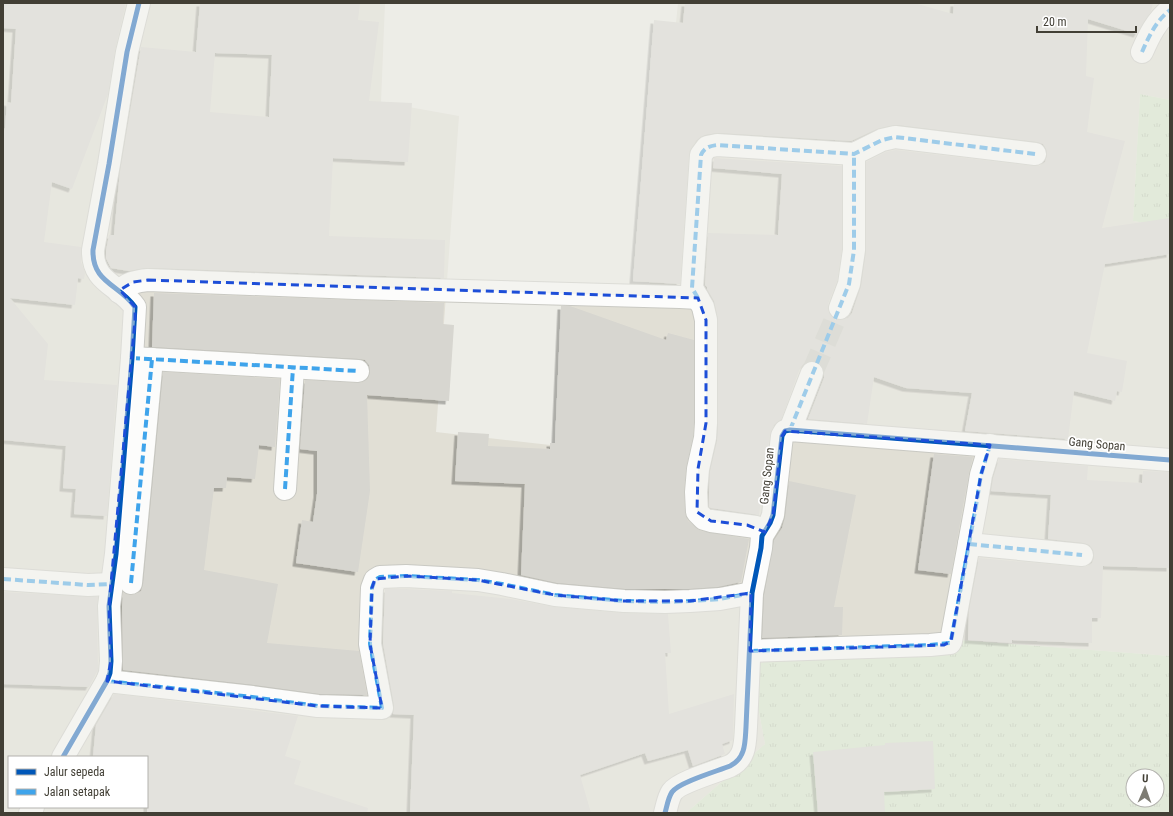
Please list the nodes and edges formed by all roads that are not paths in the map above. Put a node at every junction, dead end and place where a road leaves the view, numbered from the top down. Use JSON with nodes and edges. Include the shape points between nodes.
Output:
{"nodes":[{"id":1,"x":139,"y":3,"type":"edge"},
{"id":2,"x":1170,"y":10,"type":"edge"},
{"id":3,"x":1142,"y":52,"type":"dead end"},
{"id":4,"x":854,"y":154,"type":"junction"},
{"id":5,"x":1035,"y":154,"type":"dead end"},
{"id":6,"x":119,"y":292,"type":"junction"},
{"id":7,"x":698,"y":298,"type":"junction"},
{"id":8,"x":840,"y":308,"type":"tunnel mouth"},
{"id":9,"x":142,"y":359,"type":"junction"},
{"id":10,"x":293,"y":368,"type":"junction"},
{"id":11,"x":358,"y":371,"type":"dead end"},
{"id":12,"x":812,"y":373,"type":"tunnel mouth"},
{"id":13,"x":790,"y":430,"type":"junction"},
{"id":14,"x":990,"y":445,"type":"junction"},
{"id":15,"x":1170,"y":460,"type":"edge"},
{"id":16,"x":285,"y":489,"type":"dead end"},
{"id":17,"x":762,"y":536,"type":"junction"},
{"id":18,"x":969,"y":544,"type":"junction"},
{"id":19,"x":1082,"y":555,"type":"dead end"},
{"id":20,"x":3,"y":579,"type":"edge"},
{"id":21,"x":121,"y":584,"type":"junction"},
{"id":22,"x":752,"y":593,"type":"junction"},
{"id":23,"x":750,"y":651,"type":"junction"},
{"id":24,"x":107,"y":681,"type":"junction"},
{"id":25,"x":64,"y":756,"type":"edge"},
{"id":26,"x":665,"y":813,"type":"edge"}],
"edges":[{"from":1,"to":6,"type":"street","via":[[127,52],[93,261],[101,277]]},
{"from":2,"to":3,"type":"street","via":[[1153,28]]},
{"from":4,"to":5,"type":"street","via":[[882,140],[895,137]]},
{"from":4,"to":7,"type":"street","via":[[717,144],[707,148],[702,156],[692,288]]},
{"from":4,"to":8,"type":"street","via":[[854,250],[849,284]]},
{"from":6,"to":7,"type":"street","via":[[133,282],[148,280]]},
{"from":6,"to":9,"type":"street","via":[[135,308]]},
{"from":7,"to":17,"type":"street","via":[[706,320],[706,423],[698,469],[697,512],[710,521],[756,527]]},
{"from":9,"to":10,"type":"street"},
{"from":9,"to":21,"type":"street","via":[[116,554]]},
{"from":10,"to":11,"type":"street"},
{"from":10,"to":16,"type":"street"},
{"from":12,"to":13,"type":"street"},
{"from":13,"to":14,"type":"street","name":"Gang Sopan"},
{"from":13,"to":17,"type":"street","name":"Gang Sopan","via":[[785,431],[782,436],[773,515]]},
{"from":14,"to":15,"type":"street","name":"Gang Sopan"},
{"from":14,"to":18,"type":"street","via":[[981,475]]},
{"from":17,"to":22,"type":"street","name":"Gang Sopan"},
{"from":18,"to":19,"type":"street"},
{"from":18,"to":23,"type":"street","via":[[950,643]]},
{"from":20,"to":21,"type":"street","via":[[88,585]]},
{"from":21,"to":24,"type":"street","via":[[109,606],[111,661]]},
{"from":22,"to":23,"type":"street","name":"Gang Sopan"},
{"from":22,"to":24,"type":"street","via":[[690,601],[624,601],[555,596],[478,580],[380,577],[375,580],[372,588],[370,644],[382,708],[318,706]]},
{"from":23,"to":26,"type":"street","name":"Gang Sopan","via":[[745,743],[742,755],[736,763],[676,788],[671,794]]},
{"from":24,"to":25,"type":"street"}]}
